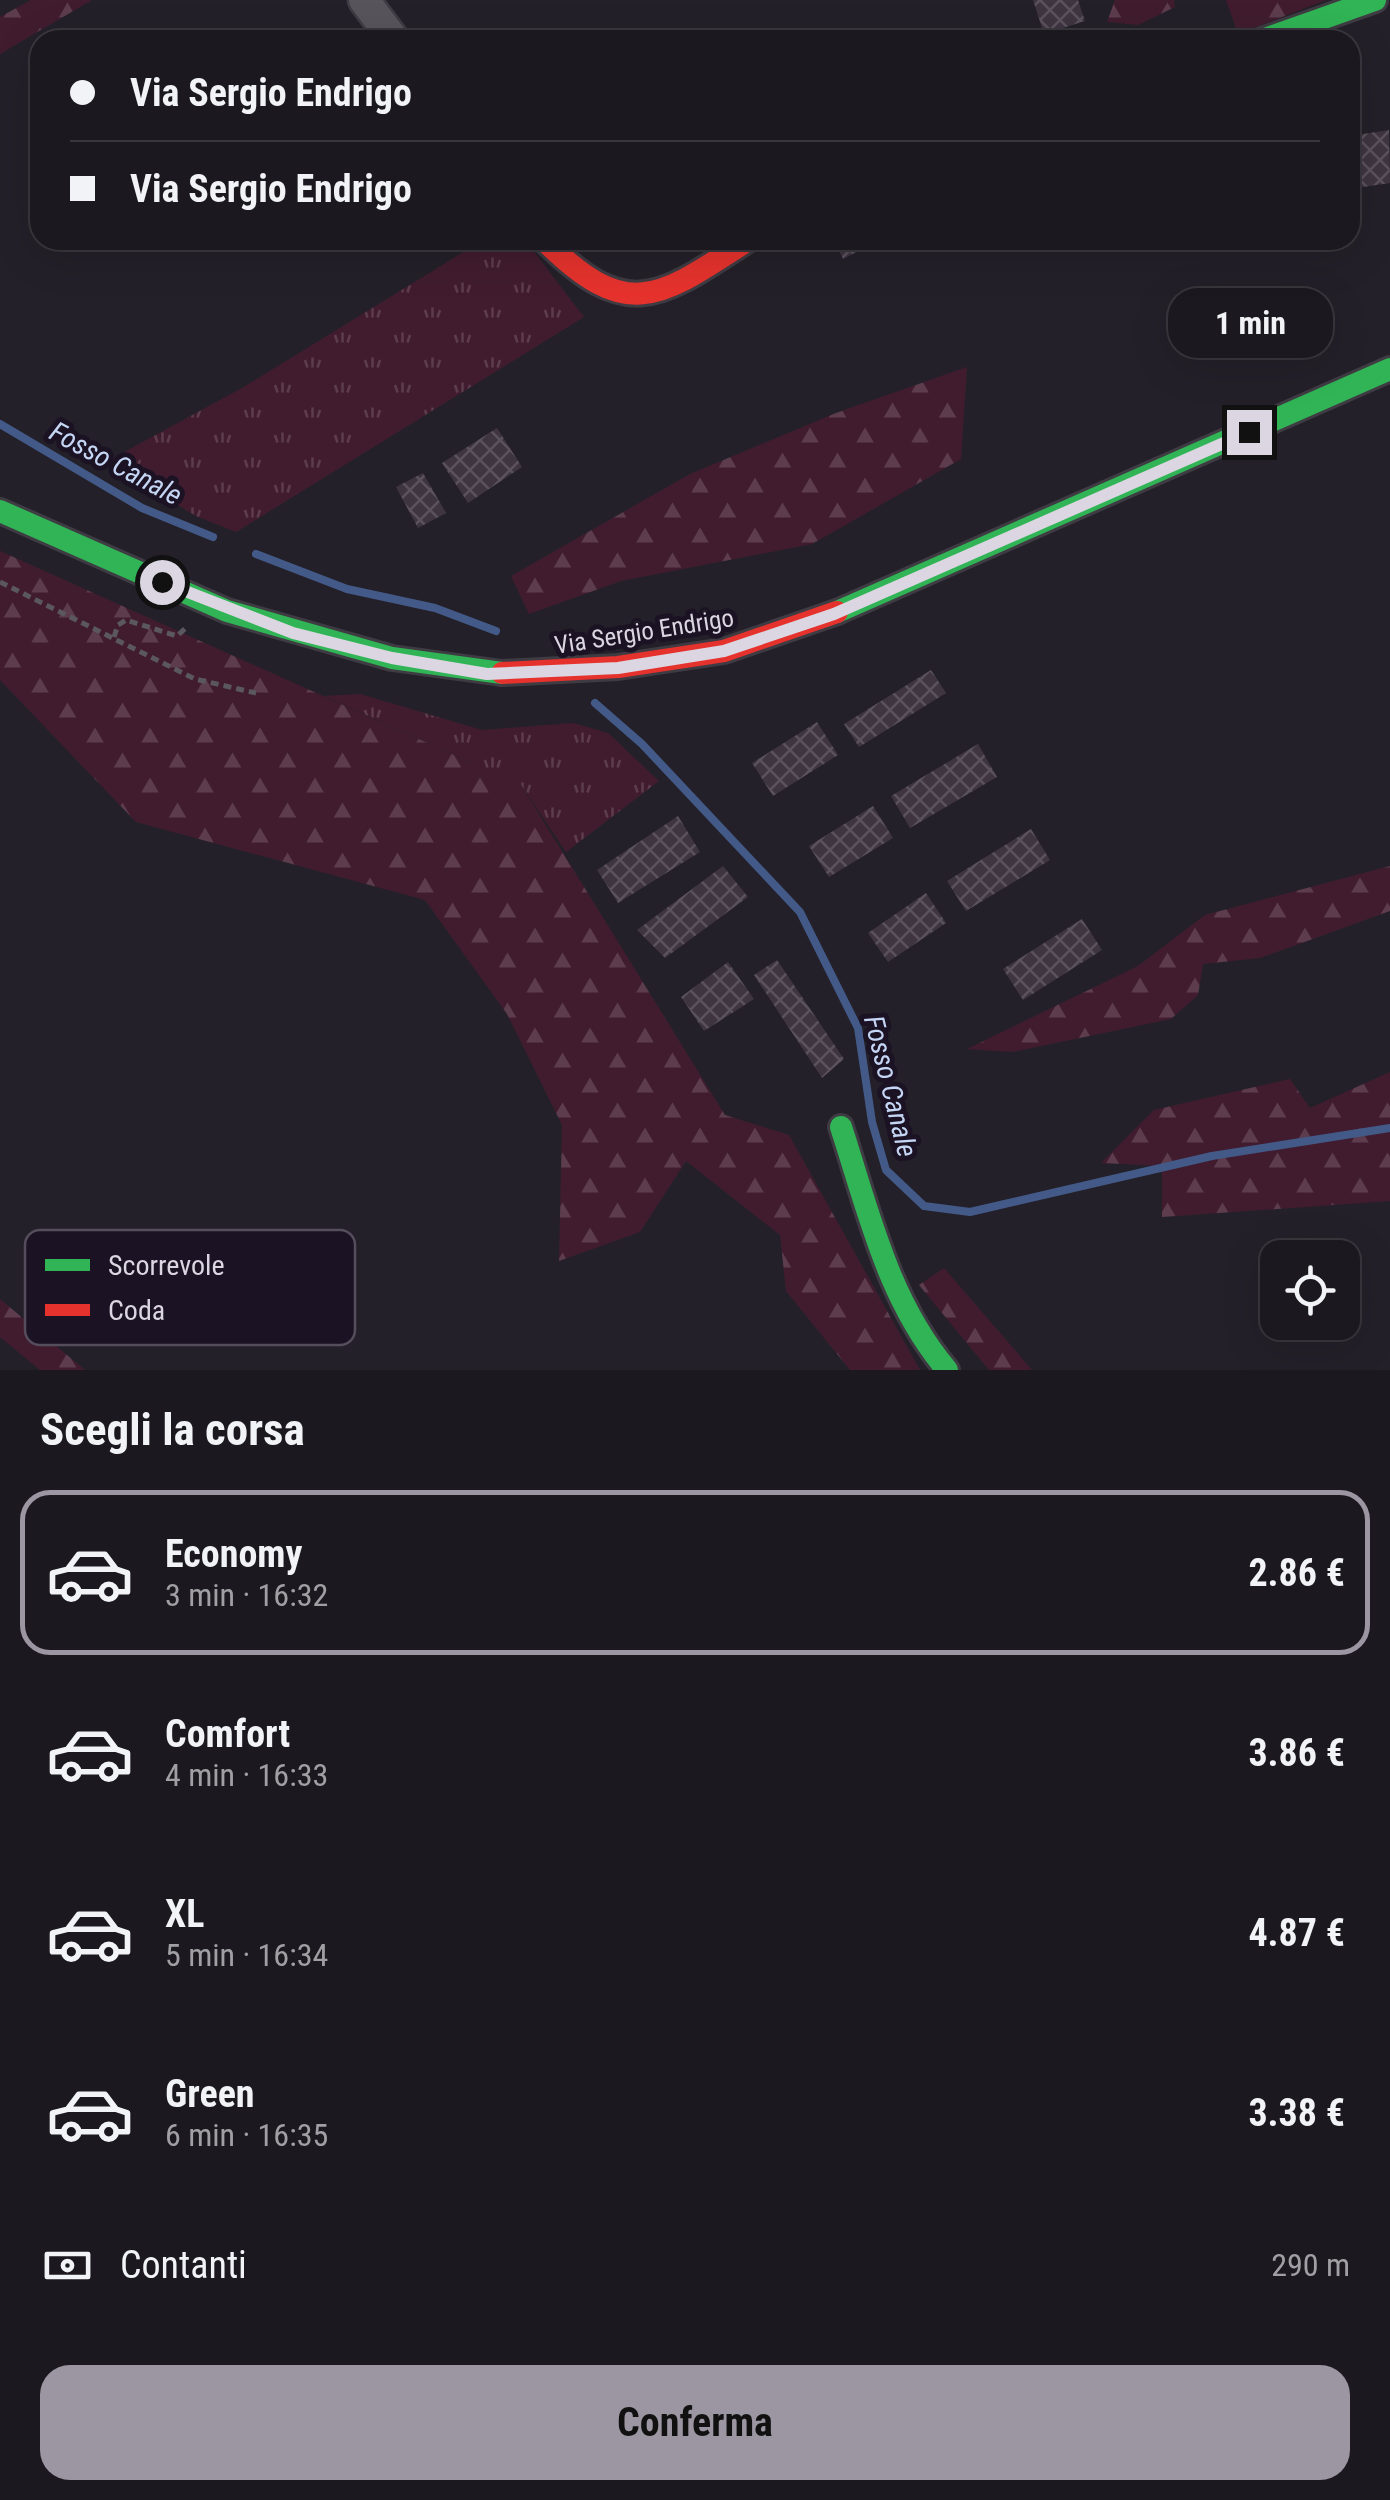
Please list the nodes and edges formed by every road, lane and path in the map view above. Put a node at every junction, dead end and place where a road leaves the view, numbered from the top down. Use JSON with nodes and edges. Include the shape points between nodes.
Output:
{"nodes":[{"id":1,"x":364,"y":0,"type":"edge"},
{"id":2,"x":1375,"y":0,"type":"edge"},
{"id":3,"x":386,"y":30,"type":"edge"},
{"id":4,"x":1290,"y":30,"type":"edge"},
{"id":5,"x":554,"y":250,"type":"edge"},
{"id":6,"x":732,"y":250,"type":"edge"},
{"id":7,"x":1390,"y":369,"type":"edge"},
{"id":8,"x":0,"y":511,"type":"edge"},
{"id":9,"x":0,"y":582,"type":"edge"},
{"id":10,"x":193,"y":618,"type":"dead end"},
{"id":11,"x":114,"y":637,"type":"junction"},
{"id":12,"x":256,"y":693,"type":"dead end"},
{"id":13,"x":842,"y":1128,"type":"dead end"},
{"id":14,"x":947,"y":1370,"type":"edge"}],
"edges":[{"from":1,"to":3,"type":"street"},
{"from":2,"to":4,"type":"street"},
{"from":5,"to":6,"type":"street","via":[[586,283],[632,298],[674,287]]},
{"from":7,"to":8,"type":"street","name":"Via Sergio Endrigo","via":[[834,614],[724,651],[618,668],[487,674],[343,646],[227,610]]},
{"from":9,"to":11,"type":"path"},
{"from":10,"to":11,"type":"path","via":[[178,636],[126,620]]},
{"from":11,"to":12,"type":"path","via":[[195,679]]},
{"from":13,"to":14,"type":"street","via":[[892,1280]]}]}
